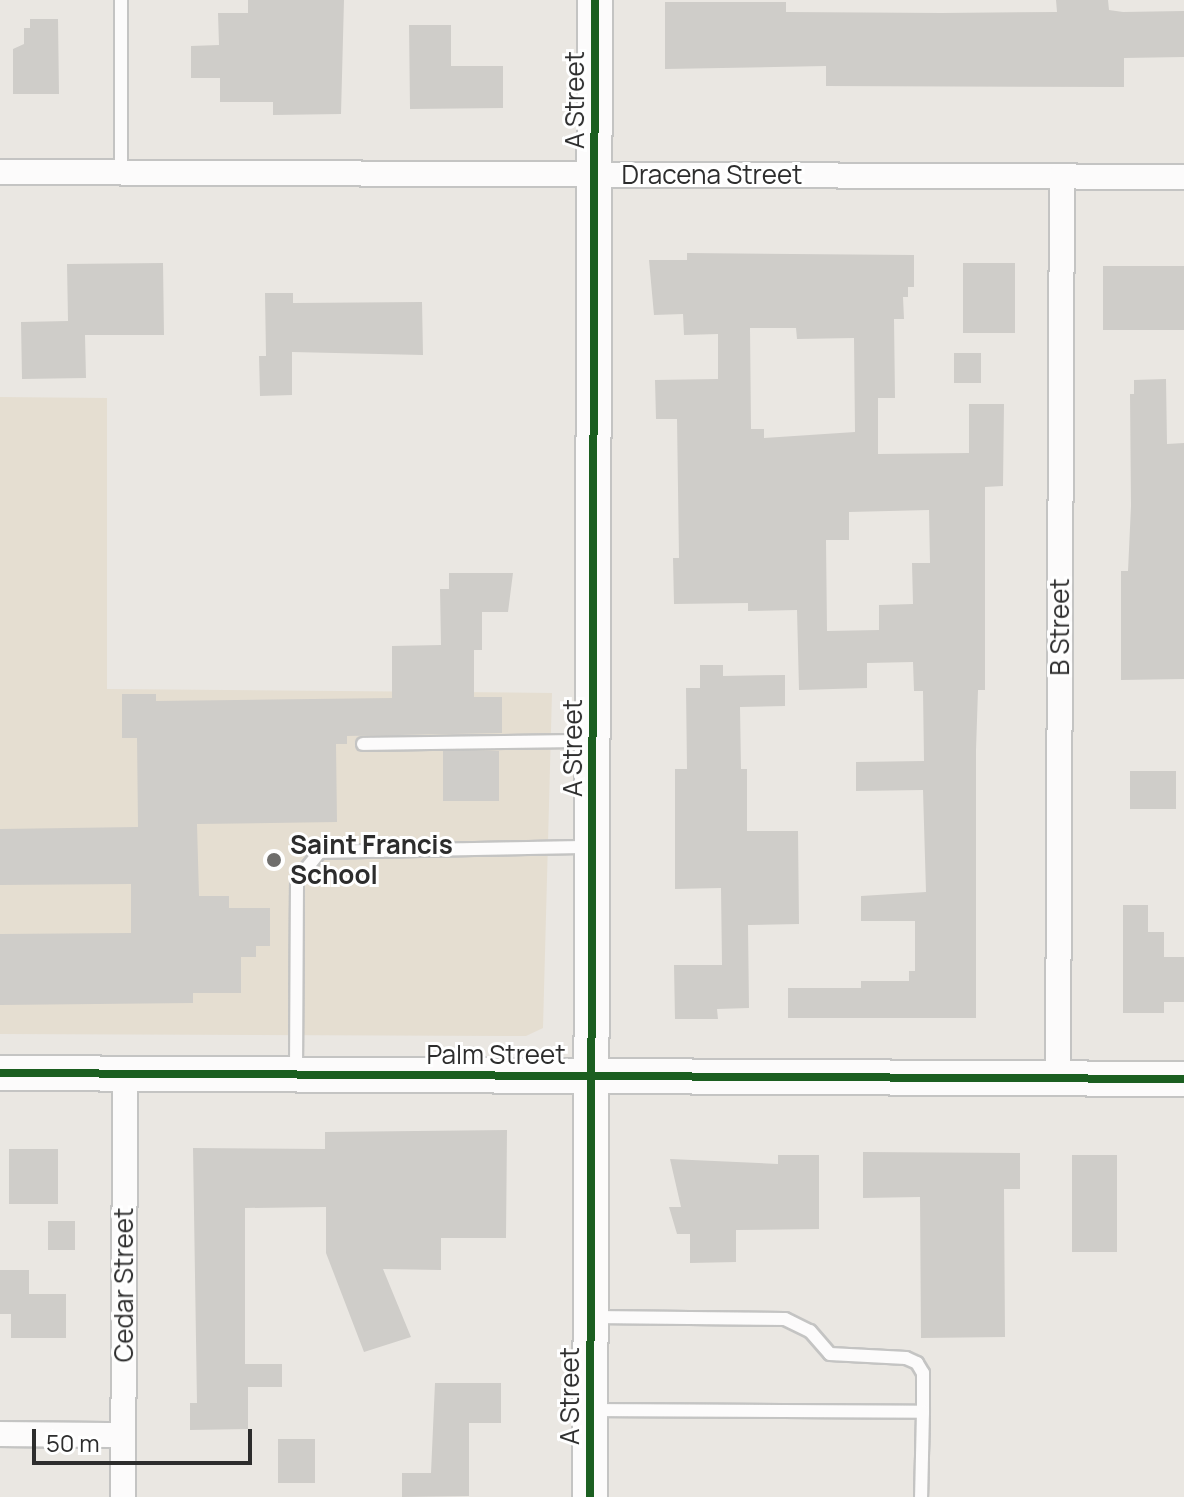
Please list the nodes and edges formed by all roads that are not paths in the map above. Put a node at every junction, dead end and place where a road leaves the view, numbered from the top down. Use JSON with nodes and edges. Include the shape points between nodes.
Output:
{"nodes":[{"id":1,"x":121,"y":0,"type":"edge"},
{"id":2,"x":595,"y":0,"type":"edge"},
{"id":3,"x":0,"y":172,"type":"edge"},
{"id":4,"x":121,"y":172,"type":"junction"},
{"id":5,"x":595,"y":174,"type":"junction"},
{"id":6,"x":1062,"y":176,"type":"junction"},
{"id":7,"x":1184,"y":177,"type":"edge"},
{"id":8,"x":593,"y":741,"type":"junction"},
{"id":9,"x":363,"y":744,"type":"dead end"},
{"id":10,"x":592,"y":847,"type":"junction"},
{"id":11,"x":0,"y":1073,"type":"edge"},
{"id":12,"x":125,"y":1074,"type":"junction"},
{"id":13,"x":296,"y":1074,"type":"junction"},
{"id":14,"x":592,"y":1076,"type":"junction"},
{"id":15,"x":1058,"y":1078,"type":"junction"},
{"id":16,"x":1184,"y":1079,"type":"edge"},
{"id":17,"x":590,"y":1317,"type":"junction"},
{"id":18,"x":590,"y":1409,"type":"junction"},
{"id":19,"x":923,"y":1412,"type":"junction"},
{"id":20,"x":0,"y":1434,"type":"edge"},
{"id":21,"x":123,"y":1435,"type":"junction"},
{"id":22,"x":123,"y":1497,"type":"edge"},
{"id":23,"x":590,"y":1497,"type":"edge"},
{"id":24,"x":921,"y":1497,"type":"edge"}],
"edges":[{"from":1,"to":4,"type":"lane"},
{"from":2,"to":5,"type":"street","name":"A Street"},
{"from":3,"to":4,"type":"street","name":"Dracena Street"},
{"from":4,"to":5,"type":"street","name":"Dracena Street"},
{"from":5,"to":6,"type":"street","name":"Dracena Street"},
{"from":5,"to":8,"type":"street","name":"A Street"},
{"from":6,"to":7,"type":"street","name":"Dracena Street"},
{"from":6,"to":15,"type":"street","name":"B Street"},
{"from":8,"to":9,"type":"lane"},
{"from":8,"to":10,"type":"street","name":"A Street"},
{"from":10,"to":13,"type":"lane","via":[[320,852],[297,880]]},
{"from":10,"to":14,"type":"street","name":"A Street"},
{"from":11,"to":12,"type":"street","name":"Palm Street"},
{"from":12,"to":13,"type":"street","name":"Palm Street"},
{"from":12,"to":21,"type":"street","name":"Cedar Street"},
{"from":13,"to":14,"type":"street","name":"Palm Street"},
{"from":14,"to":15,"type":"street","name":"Palm Street"},
{"from":14,"to":17,"type":"street","name":"A Street"},
{"from":15,"to":16,"type":"street","name":"Palm Street"},
{"from":17,"to":18,"type":"street","name":"A Street"},
{"from":17,"to":19,"type":"lane","via":[[785,1319],[810,1331],[830,1354],[917,1363],[923,1373]]},
{"from":18,"to":19,"type":"lane"},
{"from":18,"to":23,"type":"street","name":"A Street"},
{"from":19,"to":24,"type":"lane"},
{"from":20,"to":21,"type":"street"},
{"from":21,"to":22,"type":"street","name":"Cedar Street"}]}
